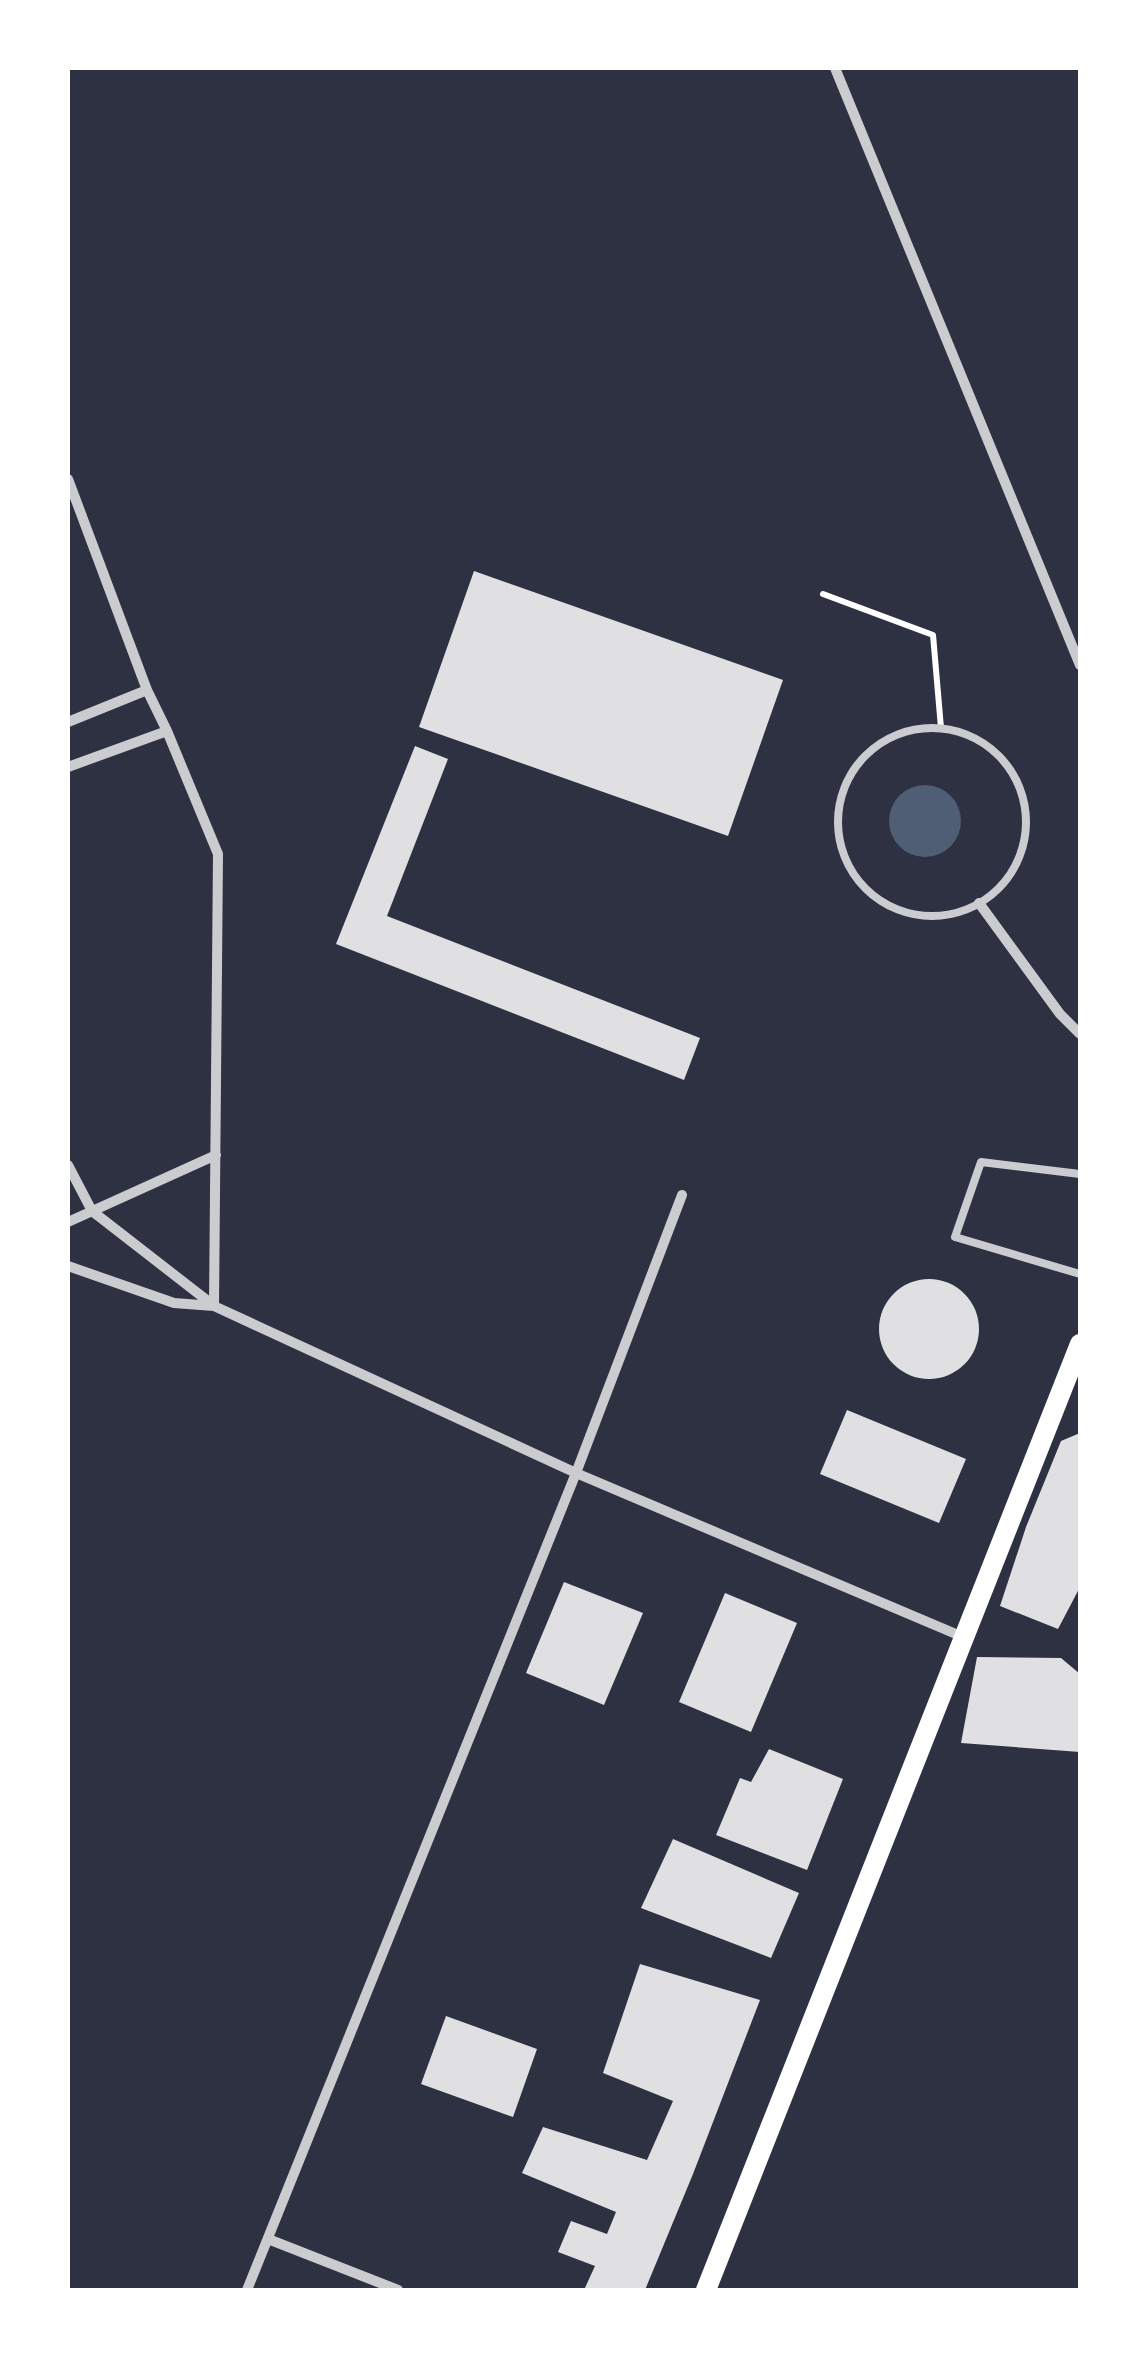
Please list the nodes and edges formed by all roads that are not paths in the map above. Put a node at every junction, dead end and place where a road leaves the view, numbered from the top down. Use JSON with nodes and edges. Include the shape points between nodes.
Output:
{"nodes":[{"id":1,"x":835,"y":68,"type":"edge"},
{"id":2,"x":68,"y":479,"type":"edge"},
{"id":3,"x":1080,"y":665,"type":"edge"},
{"id":4,"x":147,"y":690,"type":"junction"},
{"id":5,"x":68,"y":722,"type":"edge"},
{"id":6,"x":167,"y":732,"type":"junction"},
{"id":7,"x":68,"y":767,"type":"edge"},
{"id":8,"x":978,"y":903,"type":"junction"},
{"id":9,"x":1080,"y":1034,"type":"edge"},
{"id":10,"x":216,"y":1155,"type":"junction"},
{"id":11,"x":68,"y":1165,"type":"edge"},
{"id":12,"x":1080,"y":1174,"type":"edge"},
{"id":13,"x":682,"y":1195,"type":"dead end"},
{"id":14,"x":92,"y":1211,"type":"junction"},
{"id":15,"x":68,"y":1222,"type":"edge"},
{"id":16,"x":68,"y":1266,"type":"edge"},
{"id":17,"x":1080,"y":1274,"type":"edge"},
{"id":18,"x":214,"y":1306,"type":"junction"},
{"id":19,"x":1080,"y":1349,"type":"edge"},
{"id":20,"x":576,"y":1473,"type":"junction"},
{"id":21,"x":964,"y":1637,"type":"junction"},
{"id":22,"x":268,"y":2239,"type":"junction"},
{"id":23,"x":248,"y":2290,"type":"edge"},
{"id":24,"x":398,"y":2290,"type":"edge"},
{"id":25,"x":706,"y":2290,"type":"edge"}],
"edges":[{"from":1,"to":3,"type":"street"},
{"from":2,"to":4,"type":"street"},
{"from":4,"to":5,"type":"street"},
{"from":4,"to":6,"type":"street"},
{"from":6,"to":7,"type":"street"},
{"from":6,"to":10,"type":"street","via":[[218,854]]},
{"from":8,"to":8,"type":"lane","via":[[936,917],[906,914],[878,901],[855,879],[841,851],[837,820],[858,763],[881,742],[910,730],[941,728],[971,736],[1016,779],[1026,808],[1016,869]]},
{"from":8,"to":9,"type":"street"},
{"from":10,"to":14,"type":"street"},
{"from":10,"to":18,"type":"street"},
{"from":11,"to":14,"type":"street"},
{"from":12,"to":17,"type":"lane","via":[[982,1162],[955,1236]]},
{"from":13,"to":20,"type":"street"},
{"from":14,"to":15,"type":"street"},
{"from":14,"to":18,"type":"street"},
{"from":16,"to":18,"type":"street","via":[[174,1303]]},
{"from":18,"to":20,"type":"street"},
{"from":19,"to":21,"type":"main road"},
{"from":20,"to":21,"type":"street"},
{"from":20,"to":22,"type":"street"},
{"from":21,"to":25,"type":"main road"},
{"from":22,"to":23,"type":"street"},
{"from":22,"to":24,"type":"street"}]}
